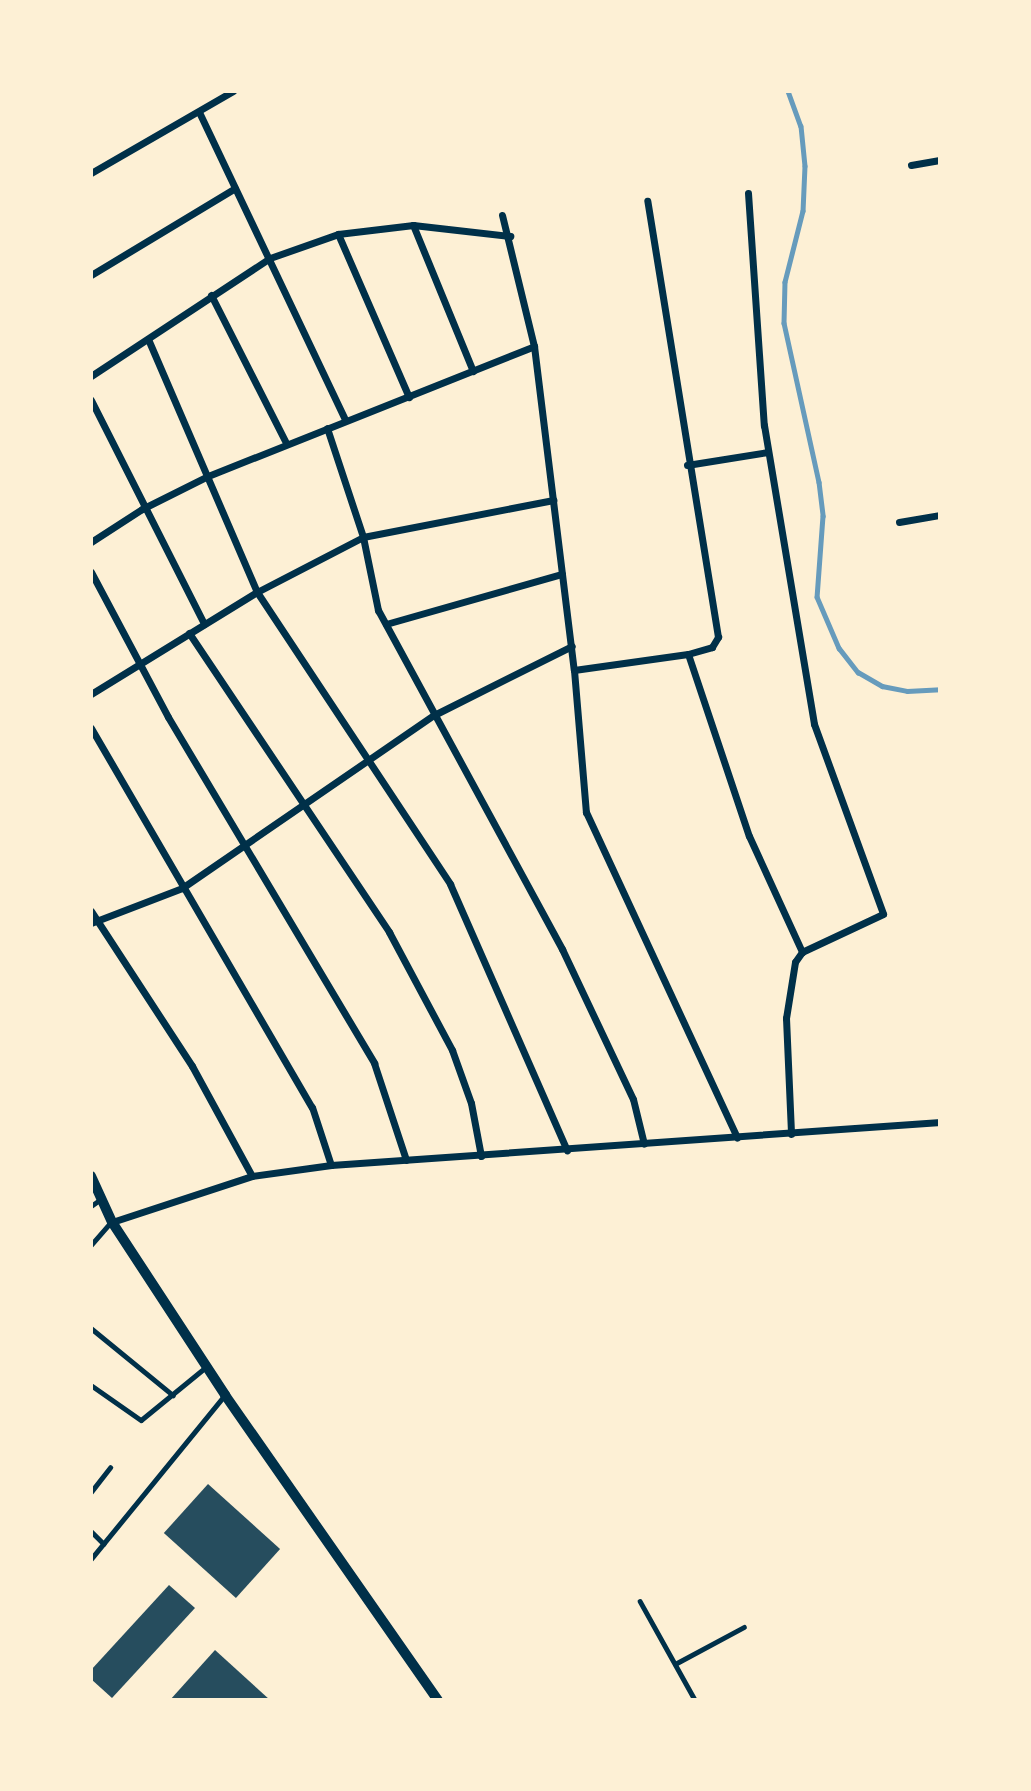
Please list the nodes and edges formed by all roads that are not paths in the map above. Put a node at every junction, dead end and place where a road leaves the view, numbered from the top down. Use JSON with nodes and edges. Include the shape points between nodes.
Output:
{"nodes":[{"id":1,"x":233,"y":91,"type":"edge"},
{"id":2,"x":200,"y":112,"type":"junction"},
{"id":3,"x":940,"y":160,"type":"edge"},
{"id":4,"x":911,"y":165,"type":"dead end"},
{"id":5,"x":91,"y":173,"type":"edge"},
{"id":6,"x":235,"y":188,"type":"junction"},
{"id":7,"x":748,"y":193,"type":"dead end"},
{"id":8,"x":648,"y":201,"type":"dead end"},
{"id":9,"x":502,"y":215,"type":"dead end"},
{"id":10,"x":413,"y":225,"type":"junction"},
{"id":11,"x":338,"y":234,"type":"junction"},
{"id":12,"x":510,"y":236,"type":"junction"},
{"id":13,"x":270,"y":258,"type":"junction"},
{"id":14,"x":91,"y":275,"type":"edge"},
{"id":15,"x":211,"y":295,"type":"junction"},
{"id":16,"x":148,"y":339,"type":"junction"},
{"id":17,"x":534,"y":346,"type":"junction"},
{"id":18,"x":473,"y":371,"type":"junction"},
{"id":19,"x":91,"y":376,"type":"edge"},
{"id":20,"x":408,"y":397,"type":"junction"},
{"id":21,"x":91,"y":400,"type":"edge"},
{"id":22,"x":345,"y":420,"type":"junction"},
{"id":23,"x":327,"y":428,"type":"junction"},
{"id":24,"x":286,"y":443,"type":"junction"},
{"id":25,"x":768,"y":453,"type":"junction"},
{"id":26,"x":687,"y":466,"type":"junction"},
{"id":27,"x":208,"y":476,"type":"junction"},
{"id":28,"x":553,"y":500,"type":"junction"},
{"id":29,"x":142,"y":509,"type":"junction"},
{"id":30,"x":940,"y":515,"type":"edge"},
{"id":31,"x":899,"y":522,"type":"dead end"},
{"id":32,"x":363,"y":537,"type":"junction"},
{"id":33,"x":91,"y":542,"type":"edge"},
{"id":34,"x":91,"y":572,"type":"edge"},
{"id":35,"x":562,"y":574,"type":"junction"},
{"id":36,"x":257,"y":592,"type":"junction"},
{"id":37,"x":204,"y":624,"type":"junction"},
{"id":38,"x":386,"y":624,"type":"junction"},
{"id":39,"x":189,"y":633,"type":"junction"},
{"id":40,"x":572,"y":646,"type":"junction"},
{"id":41,"x":688,"y":654,"type":"junction"},
{"id":42,"x":139,"y":665,"type":"junction"},
{"id":43,"x":575,"y":670,"type":"junction"},
{"id":44,"x":91,"y":694,"type":"edge"},
{"id":45,"x":434,"y":715,"type":"junction"},
{"id":46,"x":91,"y":728,"type":"edge"},
{"id":47,"x":366,"y":759,"type":"junction"},
{"id":48,"x":303,"y":803,"type":"junction"},
{"id":49,"x":244,"y":843,"type":"junction"},
{"id":50,"x":182,"y":888,"type":"junction"},
{"id":51,"x":91,"y":911,"type":"edge"},
{"id":52,"x":93,"y":923,"type":"edge"},
{"id":53,"x":802,"y":952,"type":"junction"},
{"id":54,"x":940,"y":1122,"type":"edge"},
{"id":55,"x":791,"y":1134,"type":"junction"},
{"id":56,"x":737,"y":1138,"type":"junction"},
{"id":57,"x":644,"y":1144,"type":"junction"},
{"id":58,"x":567,"y":1150,"type":"junction"},
{"id":59,"x":481,"y":1156,"type":"junction"},
{"id":60,"x":406,"y":1160,"type":"junction"},
{"id":61,"x":331,"y":1165,"type":"junction"},
{"id":62,"x":91,"y":1176,"type":"edge"},
{"id":63,"x":252,"y":1176,"type":"junction"},
{"id":64,"x":101,"y":1199,"type":"junction"},
{"id":65,"x":91,"y":1206,"type":"edge"},
{"id":66,"x":112,"y":1222,"type":"junction"},
{"id":67,"x":91,"y":1245,"type":"edge"},
{"id":68,"x":91,"y":1328,"type":"edge"},
{"id":69,"x":207,"y":1366,"type":"junction"},
{"id":70,"x":91,"y":1385,"type":"edge"},
{"id":71,"x":173,"y":1395,"type":"junction"},
{"id":72,"x":225,"y":1395,"type":"junction"},
{"id":73,"x":110,"y":1468,"type":"dead end"},
{"id":74,"x":91,"y":1492,"type":"edge"},
{"id":75,"x":91,"y":1531,"type":"edge"},
{"id":76,"x":104,"y":1544,"type":"junction"},
{"id":77,"x":91,"y":1559,"type":"edge"},
{"id":78,"x":640,"y":1601,"type":"dead end"},
{"id":79,"x":744,"y":1627,"type":"dead end"},
{"id":80,"x":675,"y":1664,"type":"junction"},
{"id":81,"x":438,"y":1700,"type":"edge"},
{"id":82,"x":695,"y":1700,"type":"edge"}],
"edges":[{"from":1,"to":2,"type":"street"},
{"from":2,"to":5,"type":"street"},
{"from":2,"to":6,"type":"street"},
{"from":3,"to":4,"type":"street"},
{"from":6,"to":13,"type":"street"},
{"from":6,"to":14,"type":"street"},
{"from":7,"to":25,"type":"street"},
{"from":8,"to":26,"type":"street"},
{"from":9,"to":12,"type":"street"},
{"from":10,"to":11,"type":"street"},
{"from":10,"to":12,"type":"street"},
{"from":10,"to":18,"type":"street"},
{"from":11,"to":13,"type":"street"},
{"from":11,"to":20,"type":"street"},
{"from":12,"to":17,"type":"street"},
{"from":13,"to":15,"type":"street"},
{"from":13,"to":22,"type":"street"},
{"from":15,"to":16,"type":"street"},
{"from":15,"to":24,"type":"street"},
{"from":16,"to":19,"type":"street"},
{"from":16,"to":27,"type":"street"},
{"from":17,"to":18,"type":"street"},
{"from":17,"to":28,"type":"street"},
{"from":18,"to":20,"type":"street"},
{"from":20,"to":22,"type":"street"},
{"from":21,"to":29,"type":"street"},
{"from":22,"to":23,"type":"street"},
{"from":23,"to":24,"type":"street"},
{"from":23,"to":32,"type":"street"},
{"from":24,"to":27,"type":"street"},
{"from":25,"to":26,"type":"street"},
{"from":25,"to":53,"type":"street","via":[[814,724],[883,914]]},
{"from":26,"to":41,"type":"street","via":[[718,637],[712,647]]},
{"from":27,"to":29,"type":"street"},
{"from":27,"to":36,"type":"street"},
{"from":28,"to":32,"type":"street"},
{"from":28,"to":35,"type":"street"},
{"from":29,"to":33,"type":"street"},
{"from":29,"to":37,"type":"street"},
{"from":30,"to":31,"type":"street"},
{"from":32,"to":36,"type":"street"},
{"from":32,"to":38,"type":"street","via":[[377,610]]},
{"from":34,"to":42,"type":"street"},
{"from":35,"to":38,"type":"street"},
{"from":35,"to":40,"type":"street"},
{"from":36,"to":37,"type":"street"},
{"from":36,"to":47,"type":"street"},
{"from":37,"to":39,"type":"street"},
{"from":38,"to":45,"type":"street"},
{"from":39,"to":42,"type":"street"},
{"from":39,"to":48,"type":"street"},
{"from":40,"to":43,"type":"street"},
{"from":40,"to":45,"type":"street"},
{"from":41,"to":43,"type":"street"},
{"from":41,"to":53,"type":"street","via":[[749,836]]},
{"from":42,"to":44,"type":"street"},
{"from":42,"to":49,"type":"street"},
{"from":43,"to":56,"type":"street","via":[[586,812]]},
{"from":45,"to":47,"type":"street"},
{"from":45,"to":57,"type":"street","via":[[562,949],[633,1099]]},
{"from":46,"to":50,"type":"street"},
{"from":47,"to":48,"type":"street"},
{"from":47,"to":58,"type":"street","via":[[450,884]]},
{"from":48,"to":49,"type":"street"},
{"from":48,"to":59,"type":"street","via":[[389,932],[452,1050],[471,1103]]},
{"from":49,"to":50,"type":"street"},
{"from":49,"to":60,"type":"street","via":[[374,1063]]},
{"from":50,"to":52,"type":"street"},
{"from":50,"to":61,"type":"street","via":[[312,1107]]},
{"from":51,"to":52,"type":"street"},
{"from":52,"to":63,"type":"street","via":[[192,1066]]},
{"from":53,"to":55,"type":"street","via":[[795,962],[786,1018]]},
{"from":54,"to":55,"type":"street"},
{"from":55,"to":56,"type":"street"},
{"from":56,"to":57,"type":"street"},
{"from":57,"to":58,"type":"street"},
{"from":58,"to":59,"type":"street"},
{"from":59,"to":60,"type":"street"},
{"from":60,"to":61,"type":"street"},
{"from":61,"to":63,"type":"street"},
{"from":62,"to":64,"type":"street"},
{"from":63,"to":66,"type":"street"},
{"from":64,"to":65,"type":"lane"},
{"from":64,"to":66,"type":"street"},
{"from":66,"to":67,"type":"lane"},
{"from":66,"to":69,"type":"street"},
{"from":68,"to":71,"type":"lane"},
{"from":69,"to":71,"type":"lane"},
{"from":69,"to":72,"type":"street"},
{"from":70,"to":71,"type":"lane","via":[[141,1420]]},
{"from":72,"to":76,"type":"lane"},
{"from":72,"to":81,"type":"street"},
{"from":73,"to":74,"type":"lane"},
{"from":75,"to":76,"type":"lane"},
{"from":76,"to":77,"type":"lane"},
{"from":78,"to":80,"type":"lane"},
{"from":79,"to":80,"type":"lane"},
{"from":80,"to":82,"type":"lane"}]}
